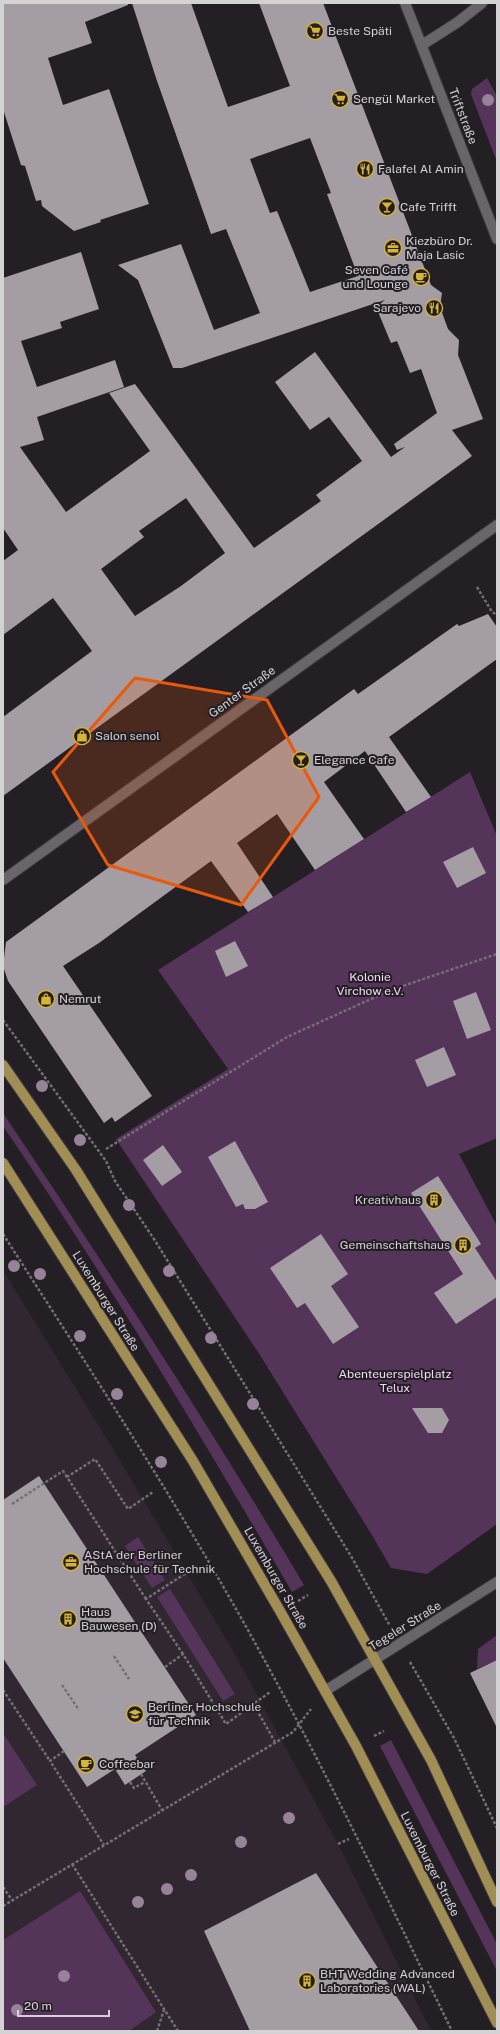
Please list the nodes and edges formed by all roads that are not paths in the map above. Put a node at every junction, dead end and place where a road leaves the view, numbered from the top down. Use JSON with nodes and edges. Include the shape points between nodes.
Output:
{"nodes":[{"id":1,"x":405,"y":3,"type":"edge"},
{"id":2,"x":482,"y":3,"type":"edge"},
{"id":3,"x":422,"y":45,"type":"junction"},
{"id":4,"x":497,"y":239,"type":"edge"},
{"id":5,"x":497,"y":525,"type":"edge"},
{"id":6,"x":3,"y":880,"type":"edge"},
{"id":7,"x":3,"y":1064,"type":"edge"},
{"id":8,"x":3,"y":1163,"type":"edge"},
{"id":9,"x":497,"y":1582,"type":"edge"},
{"id":10,"x":376,"y":1659,"type":"junction"},
{"id":11,"x":325,"y":1691,"type":"junction"},
{"id":12,"x":497,"y":1902,"type":"edge"},
{"id":13,"x":497,"y":2023,"type":"edge"}],
"edges":[{"from":1,"to":3,"type":"street","name":"Triftstraße"},
{"from":2,"to":3,"type":"street"},
{"from":3,"to":4,"type":"street","name":"Triftstraße"},
{"from":5,"to":6,"type":"street","name":"Genter Straße"},
{"from":7,"to":10,"type":"main road","via":[[76,1170],[331,1581]]},
{"from":8,"to":11,"type":"main road","name":"Luxemburger Straße","via":[[193,1461]]},
{"from":9,"to":10,"type":"street","name":"Tegeler Straße"},
{"from":10,"to":11,"type":"street","name":"Tegeler Straße"},
{"from":10,"to":12,"type":"main road","via":[[431,1760]]},
{"from":11,"to":13,"type":"main road","name":"Luxemburger Straße","via":[[356,1746]]}]}
